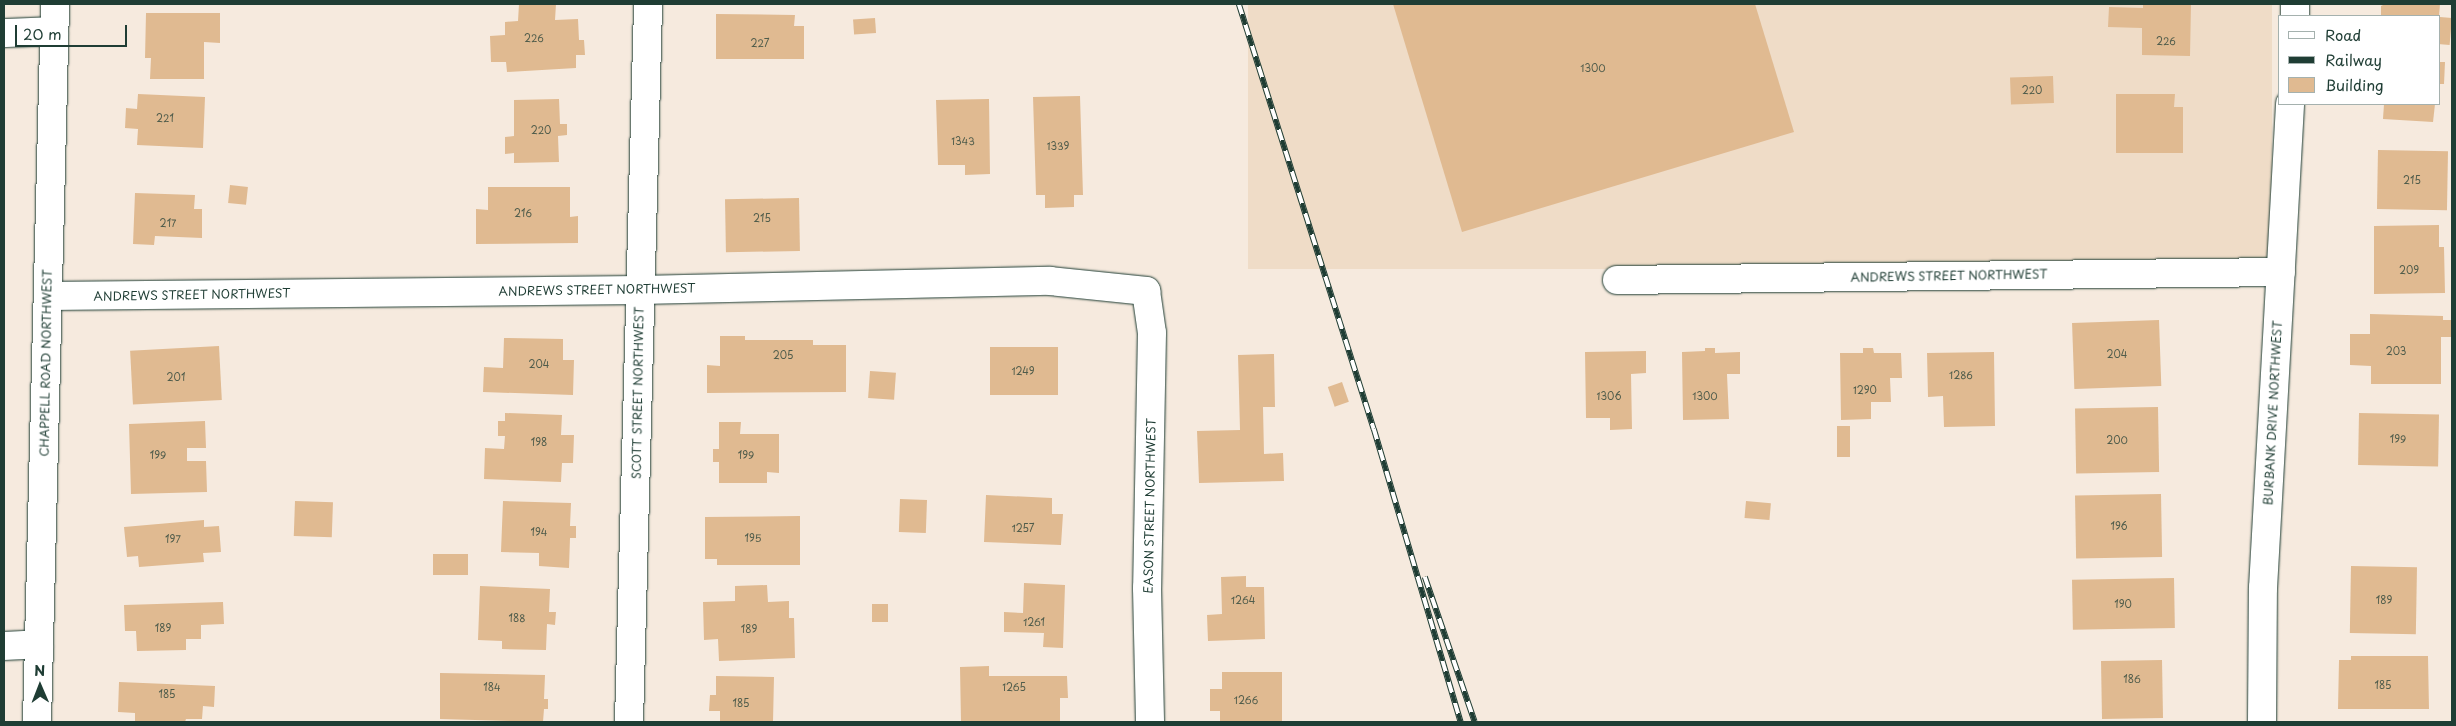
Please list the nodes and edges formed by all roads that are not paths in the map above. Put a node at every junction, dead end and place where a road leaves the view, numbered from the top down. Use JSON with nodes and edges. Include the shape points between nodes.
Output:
{"nodes":[{"id":1,"x":55,"y":4,"type":"edge"},
{"id":2,"x":648,"y":4,"type":"edge"},
{"id":3,"x":54,"y":31,"type":"junction"},
{"id":4,"x":4,"y":33,"type":"edge"},
{"id":5,"x":2290,"y":105,"type":"edge"},
{"id":6,"x":2281,"y":272,"type":"junction"},
{"id":7,"x":1617,"y":280,"type":"dead end"},
{"id":8,"x":640,"y":290,"type":"junction"},
{"id":9,"x":1146,"y":291,"type":"joint"},
{"id":10,"x":48,"y":296,"type":"junction"},
{"id":11,"x":39,"y":644,"type":"junction"},
{"id":12,"x":4,"y":646,"type":"edge"},
{"id":13,"x":37,"y":722,"type":"edge"},
{"id":14,"x":629,"y":722,"type":"edge"},
{"id":15,"x":1150,"y":722,"type":"edge"},
{"id":16,"x":2262,"y":722,"type":"edge"}],
"edges":[{"from":1,"to":3,"type":"street","name":"CHAPPELL ROAD NORTHWEST"},
{"from":2,"to":8,"type":"street","name":"SCOTT STREET NORTHWEST"},
{"from":3,"to":4,"type":"street"},
{"from":3,"to":10,"type":"street","name":"CHAPPELL ROAD NORTHWEST"},
{"from":5,"to":6,"type":"street","name":"BURBANK DRIVE NORTHWEST"},
{"from":6,"to":7,"type":"street","name":"ANDREWS STREET NORTHWEST"},
{"from":6,"to":16,"type":"street","name":"BURBANK DRIVE NORTHWEST","via":[[2263,588]]},
{"from":8,"to":9,"type":"street","name":"ANDREWS STREET NORTHWEST","via":[[1050,281]]},
{"from":8,"to":10,"type":"street","name":"ANDREWS STREET NORTHWEST"},
{"from":8,"to":14,"type":"street","name":"SCOTT STREET NORTHWEST"},
{"from":9,"to":15,"type":"street","name":"EASON STREET NORTHWEST","via":[[1152,333],[1147,588]]},
{"from":10,"to":11,"type":"street","name":"CHAPPELL ROAD NORTHWEST"},
{"from":11,"to":12,"type":"street"},
{"from":11,"to":13,"type":"street","name":"CHAPPELL ROAD NORTHWEST"}]}
